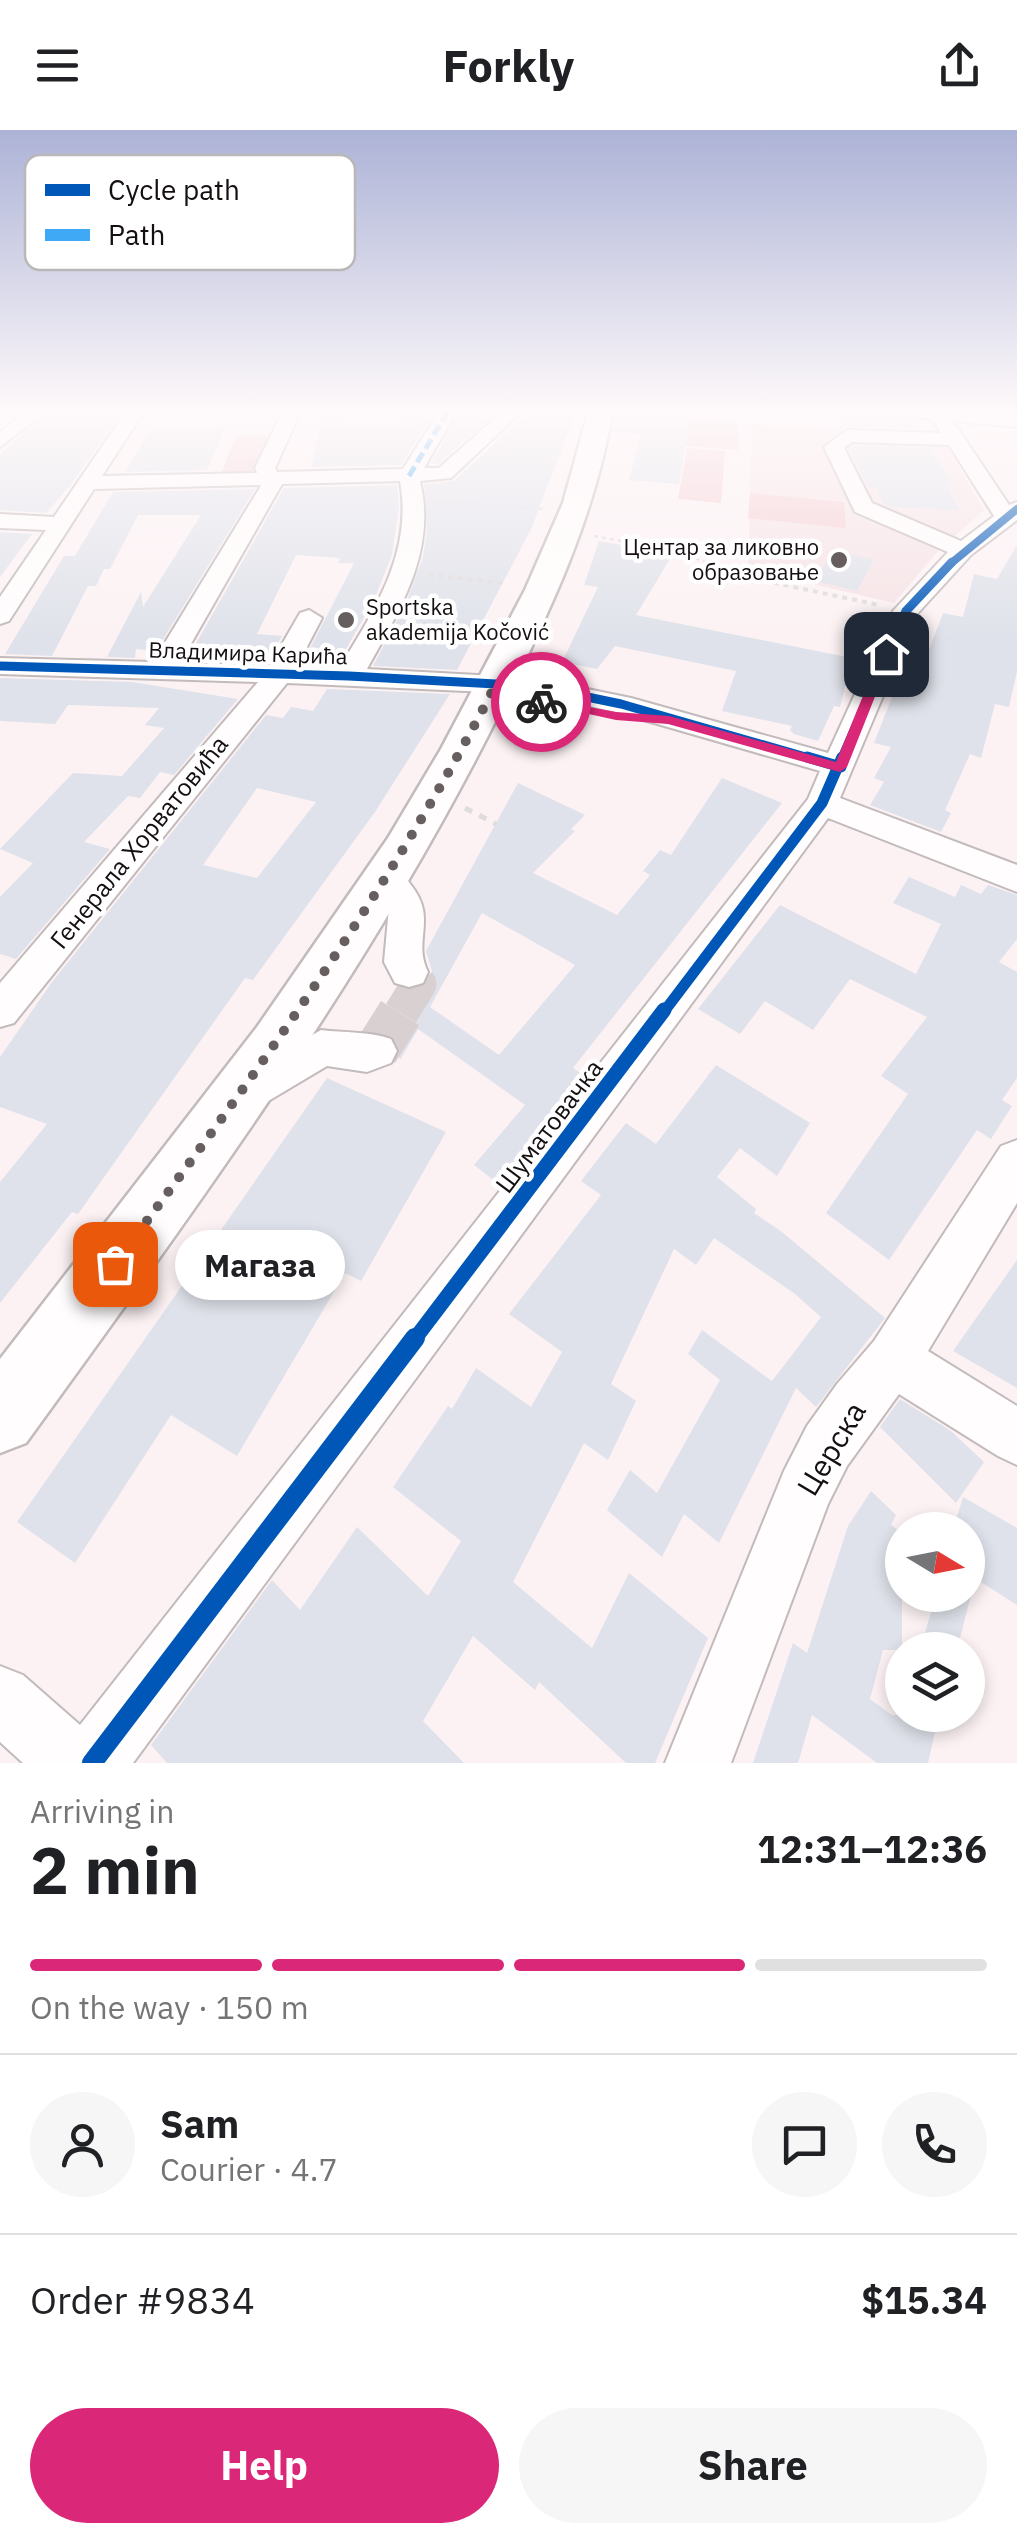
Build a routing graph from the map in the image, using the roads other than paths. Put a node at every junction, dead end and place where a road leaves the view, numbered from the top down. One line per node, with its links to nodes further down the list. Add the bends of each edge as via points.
1 (86, 489): 13 (street)
2 (270, 489): 20 (street)
3 (341, 489): 9 (street)
4 (419, 489): 9 (street)
5 (428, 489): 9 (street)
6 (579, 489): 23 (main road)
7 (854, 489): 10 (street)
8 (994, 489): 11 (street)
9 (415, 500): 22 (street, via 410,560)
10 (863, 507): 14 (street, via 856,514); 15 (street)
11 (1011, 512): 15 (street, Шуматовачка)
12 (0, 522): 13 (street)
13 (63, 524): 17 (street)
14 (862, 533)
15 (972, 543): 16 (street); 24 (street, Шуматовачка, via 906,611)
16 (1006, 543)
17 (0, 616)
18 (310, 618): 21 (street, Генерала Хорватовића)
19 (0, 666): 20 (street, Владимира Карића)
20 (161, 671): 21 (street, Владимира Карића)
21 (279, 674): 22 (street, Владимира Карића); 28 (street, Генерала Хорватовића)
22 (348, 676): 23 (street, Владимира Карића)
23 (495, 686): 24 (street, Владимира Карића, via 529,699 669,720); 25 (main road)
24 (831, 785): 26 (street, Владимира Карића); 37 (street, Шуматовачка)
25 (386, 876): 27 (street, via 407,906 403,962); 30 (main road)
26 (1017, 879)
27 (409, 972)
28 (0, 1011)
29 (376, 1051): 30 (street, via 321,1048)
30 (234, 1103): 33 (main road)
31 (1017, 1161): 32 (street, Церска)
32 (893, 1360): 34 (street); 38 (street, Церска, via 826,1446 804,1490)
33 (0, 1417)
34 (1017, 1437)
35 (0, 1698): 36 (street)
36 (72, 1763)
37 (92, 1763)
38 (698, 1763)

